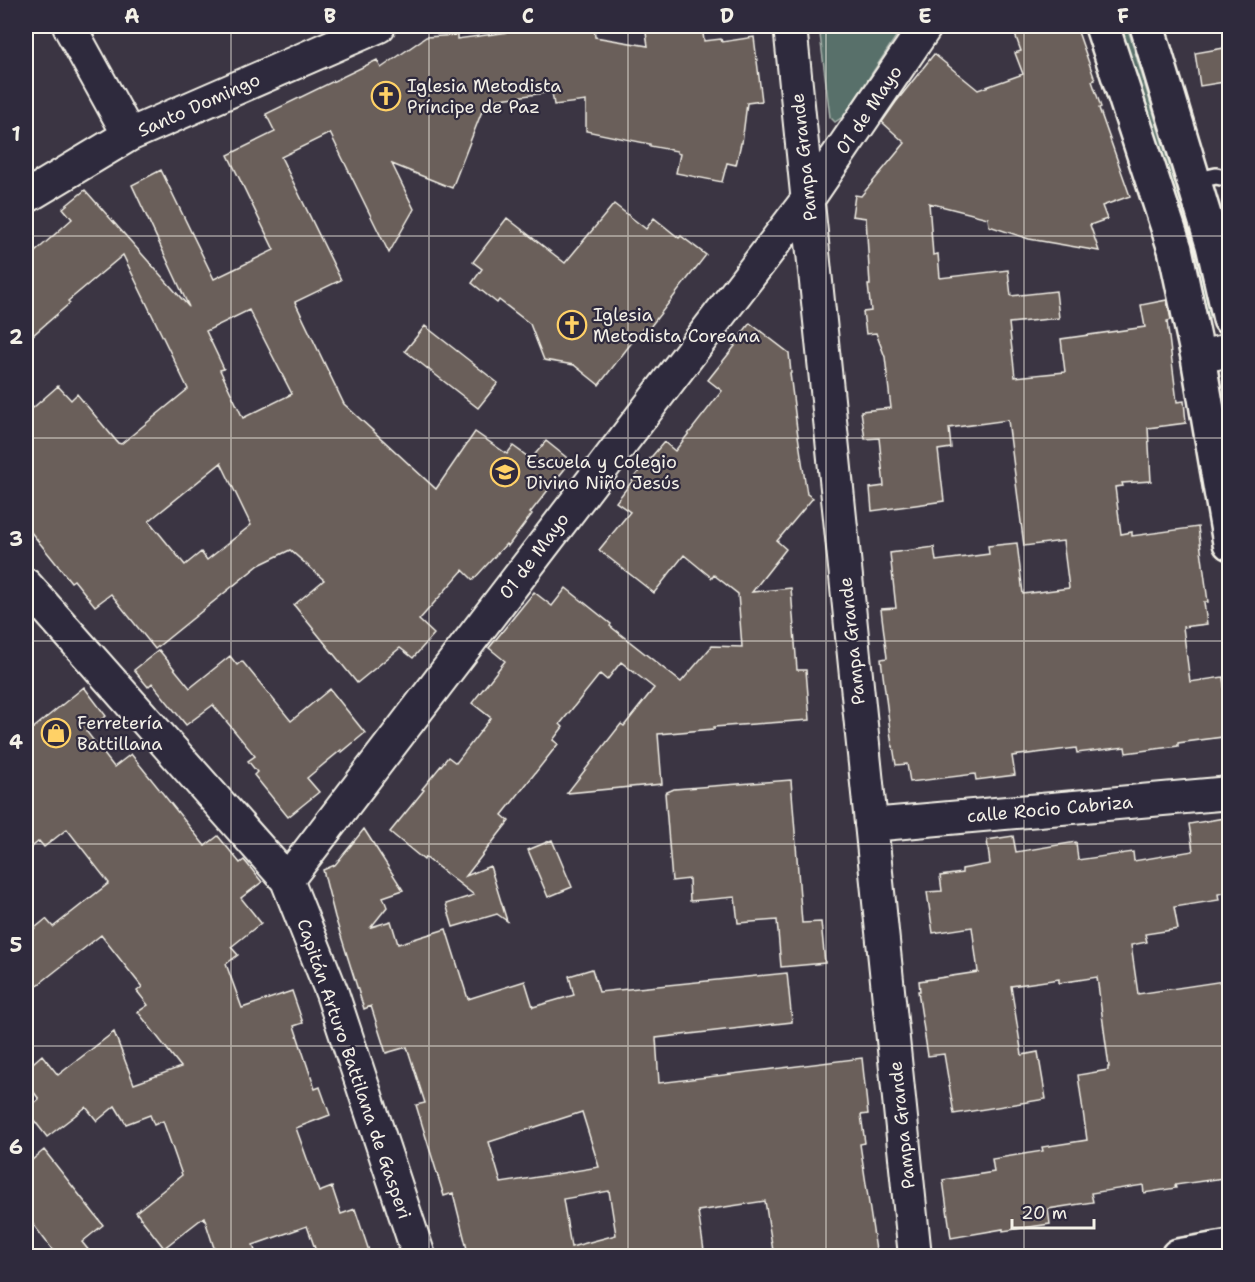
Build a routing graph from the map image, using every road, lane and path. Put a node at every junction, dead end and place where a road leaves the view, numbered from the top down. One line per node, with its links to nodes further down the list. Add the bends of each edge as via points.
1 (69, 26): 7 (street)
2 (379, 26): 7 (street, Santo Domingo)
3 (790, 26): 11 (street, Pampa Grande)
4 (926, 26): 11 (street, 01 de Mayo)
5 (1102, 26): 14 (street, via 1175,249)
6 (1147, 26): 9 (street)
7 (129, 135): 10 (street, Santo Domingo)
8 (1230, 179): 9 (lane, via 1216,176)
9 (1194, 181): 12 (street)
10 (26, 197)
11 (808, 199): 18 (street, Pampa Grande); 19 (street, 01 de Mayo)
12 (1230, 319)
13 (1230, 350): 14 (street)
14 (1198, 357): 15 (street)
15 (1230, 543)
16 (26, 585): 19 (street, Capitán Arturo Battilana de Gasperi)
17 (1230, 793): 18 (street, calle Rocio Cabriza)
18 (871, 825): 22 (street, Pampa Grande)
19 (287, 880): 21 (street, Capitán Arturo Battilana de Gasperi, via 332,993)
20 (1230, 1246): 23 (street)
21 (419, 1257)
22 (915, 1257)
23 (1178, 1257)

